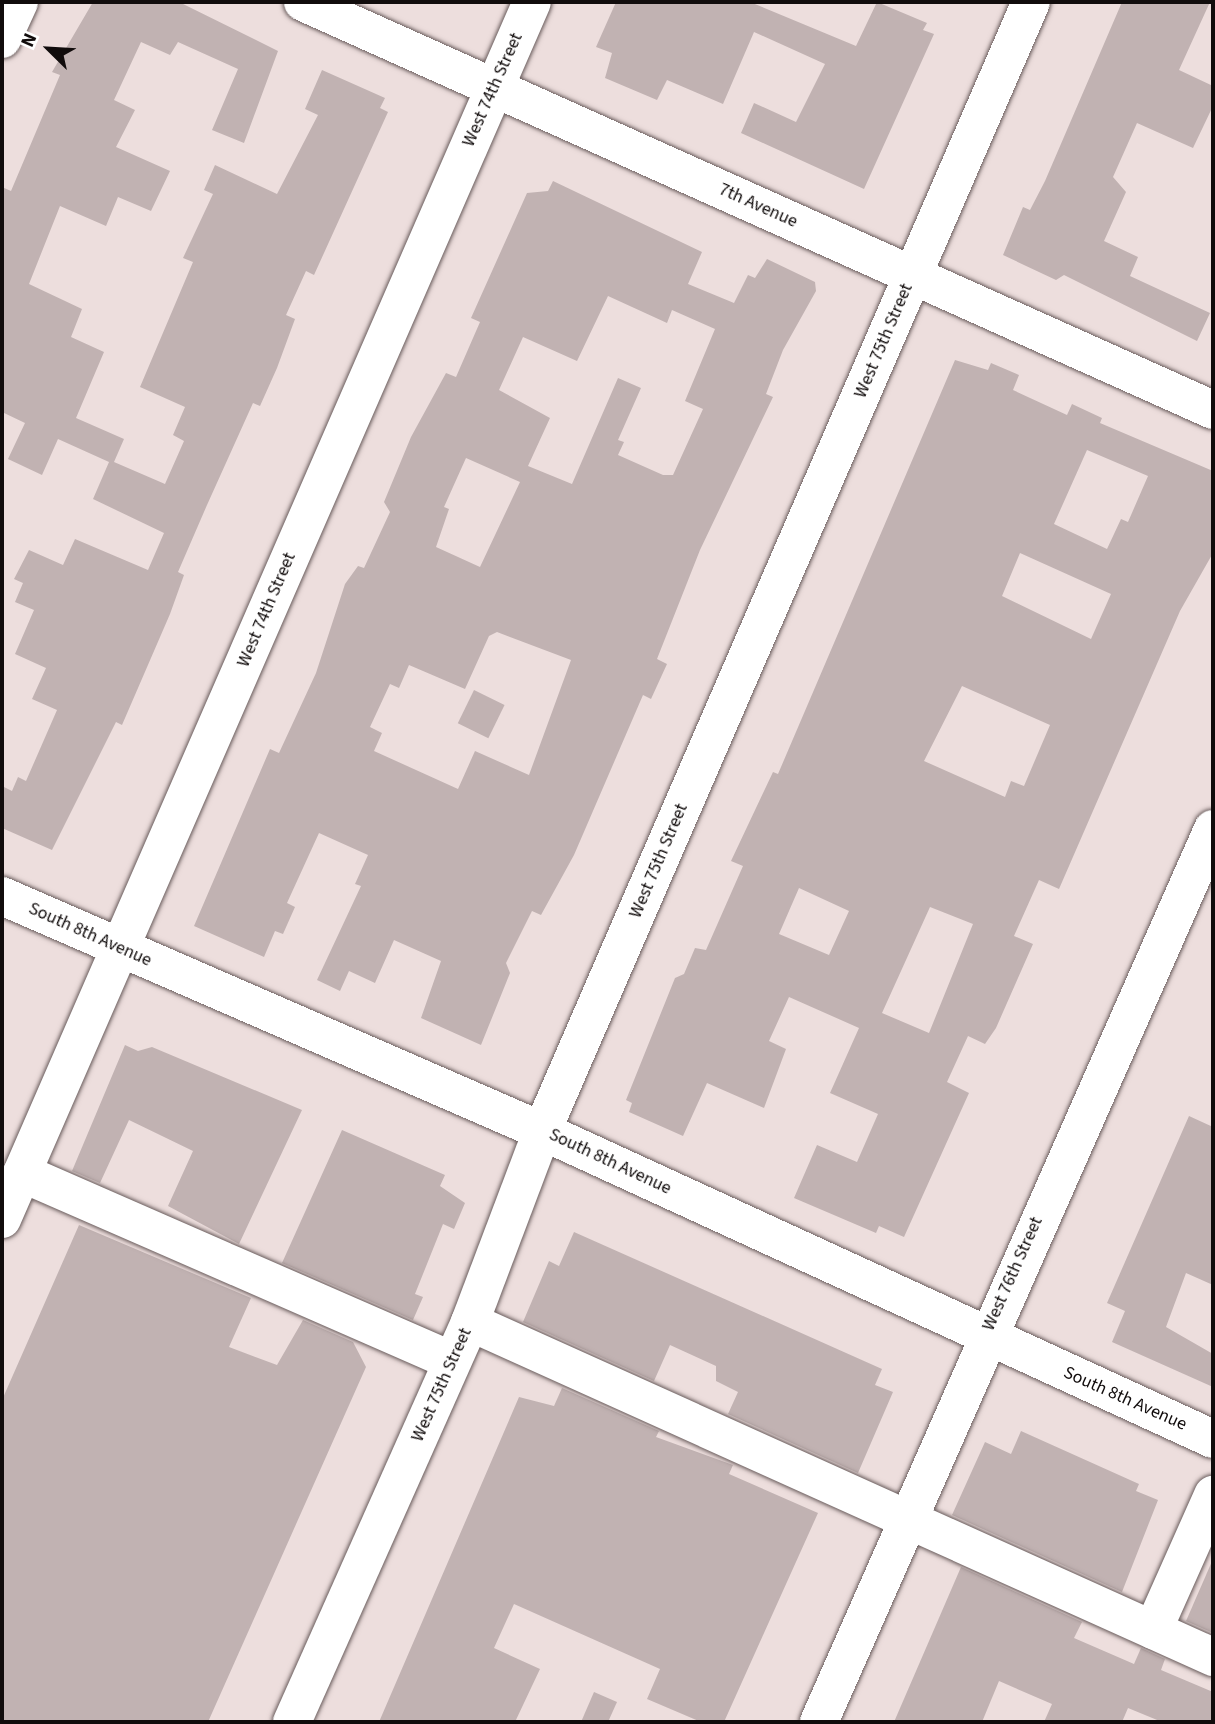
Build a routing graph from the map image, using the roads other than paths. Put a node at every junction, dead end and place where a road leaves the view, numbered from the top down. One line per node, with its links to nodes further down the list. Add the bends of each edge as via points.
1 (19, 2): 5 (street)
2 (303, 2): 6 (street, 7th Avenue)
3 (532, 2): 6 (street, West 74th Street)
4 (1031, 2): 7 (street, West 75th Street)
5 (2, 39)
6 (494, 86): 7 (street, 7th Avenue); 11 (street, West 74th Street)
7 (912, 275): 8 (street, 7th Avenue); 12 (street, West 75th Street)
8 (1213, 410)
9 (1213, 829): 16 (street, West 76th Street)
10 (2, 896): 11 (street, South 8th Avenue)
11 (121, 948): 12 (street, South 8th Avenue); 13 (street, West 74th Street)
12 (542, 1131): 15 (street, West 75th Street); 16 (street, South 8th Avenue)
13 (22, 1173): 14 (street, West 74th Street); 17 (street)
14 (2, 1219)
15 (470, 1322): 17 (street, West 75th Street); 20 (street)
16 (985, 1337): 18 (street, South 8th Avenue); 20 (street, West 76th Street)
17 (452, 1361): 23 (street, West 75th Street)
18 (1213, 1439)
19 (1213, 1495): 21 (street)
20 (906, 1520): 21 (street); 24 (street, West 76th Street)
21 (1153, 1630): 22 (street)
22 (1213, 1657)
23 (292, 1722)
24 (819, 1722)

